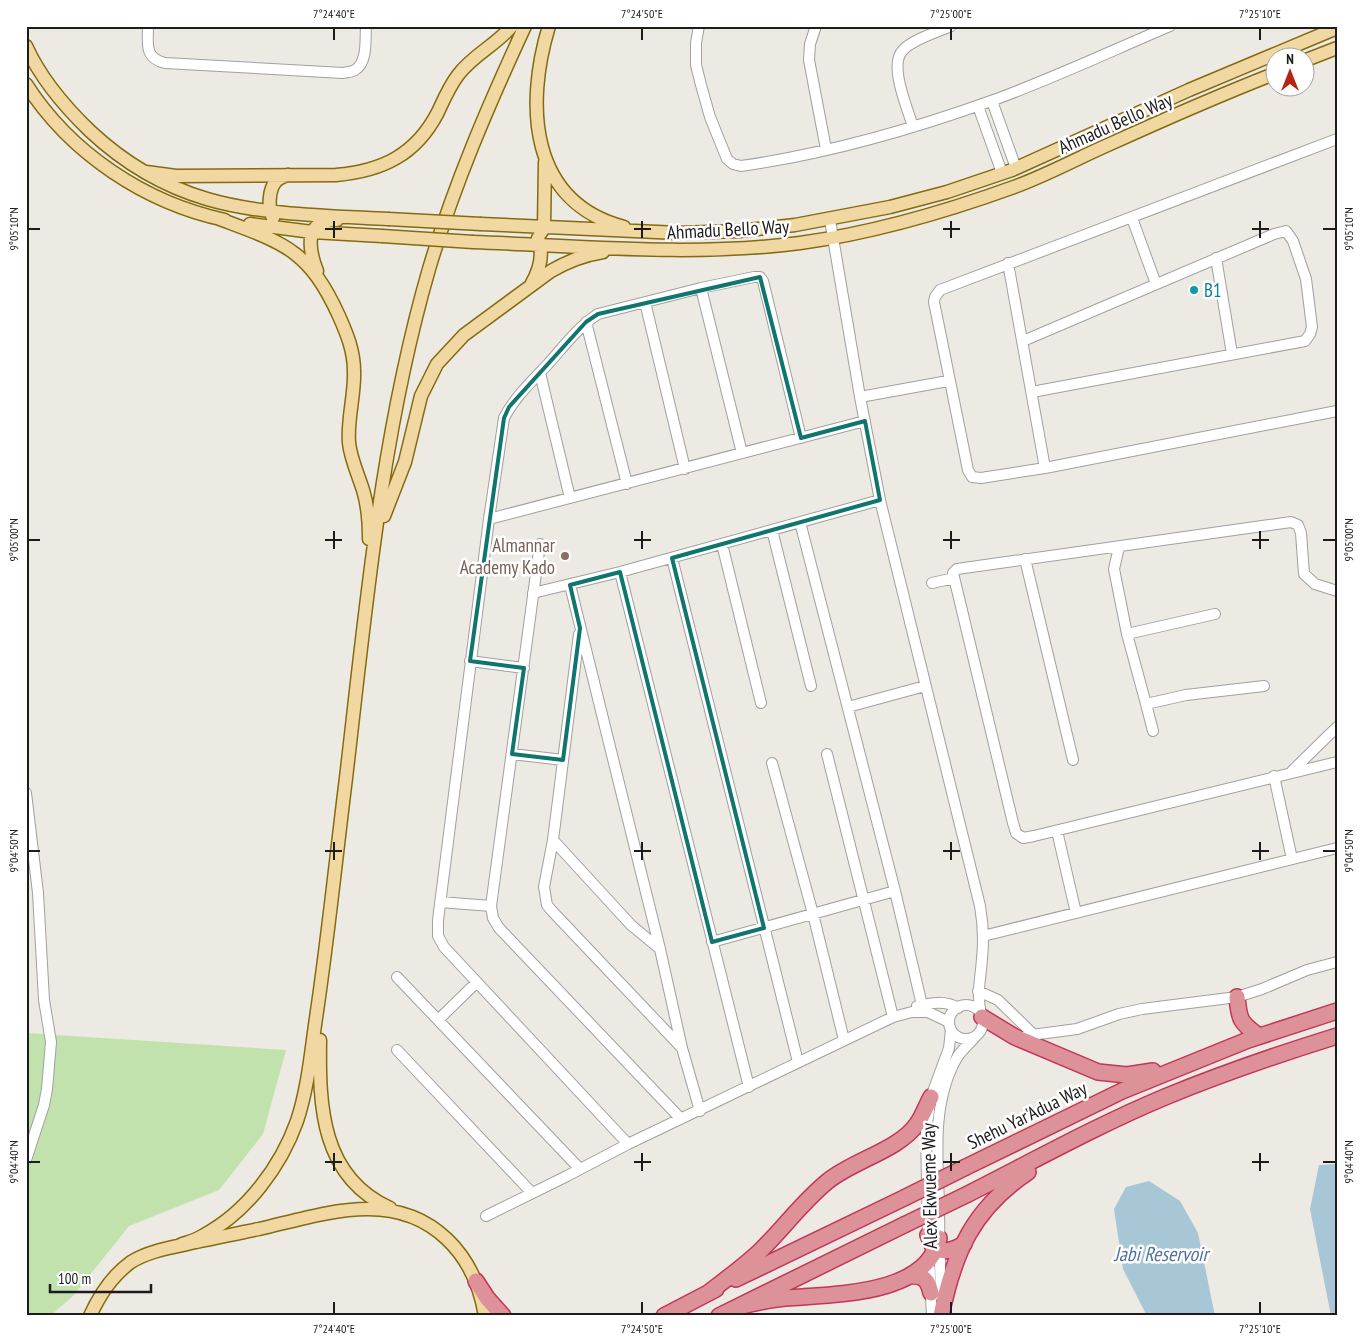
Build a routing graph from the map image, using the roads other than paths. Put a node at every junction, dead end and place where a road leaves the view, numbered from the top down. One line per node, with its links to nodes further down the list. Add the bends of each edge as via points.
1 (148, 26): 2 (street, via 150,55 156,61 343,73 356,70 363,60)
2 (366, 26)
3 (512, 26): 25 (main road, via 466,65 451,85 424,135 400,156 378,168 353,173)
4 (525, 26): 63 (main road, via 486,110 455,189 429,270 404,371)
5 (550, 26): 21 (main road, via 537,84 537,128)
6 (699, 26): 20 (street, via 696,65 710,117 727,159 741,166)
7 (816, 26): 20 (street, via 809,60)
8 (952, 26): 18 (street, via 913,42 902,50 897,59 896,71)
9 (1170, 26): 16 (street)
10 (1337, 28): 22 (main road, Ahmadu Bello Way)
11 (26, 46): 23 (main road, Ahmadu Bello Way, via 79,121 116,154)
12 (1337, 48): 13 (main road)
13 (1316, 56)
14 (1266, 77): 35 (main road, Ahmadu Bello Way, via 1016,186 892,225)
15 (26, 84): 27 (main road, via 61,129 116,174 164,200)
16 (992, 101): 17 (street); 22 (street)
17 (978, 106): 18 (street); 24 (street)
18 (913, 127): 20 (street)
19 (1337, 139): 28 (street)
20 (826, 149)
21 (544, 158): 33 (main road, via 562,187 588,211 614,224); 34 (main road, via 546,180)
22 (1016, 168): 24 (main road, Ahmadu Bello Way)
23 (146, 172): 25 (main road, via 176,176); 26 (main road, Ahmadu Bello Way, via 208,199)
24 (1002, 173): 30 (main road, Ahmadu Bello Way, via 947,192)
25 (288, 175): 26 (main road, via 273,185)
26 (270, 210): 29 (main road, Ahmadu Bello Way); 31 (main road, via 276,222)
27 (217, 218): 31 (main road); 39 (main road, via 287,246 301,257)
28 (1132, 218): 38 (street); 40 (street)
29 (383, 219): 32 (main road, via 326,221); 34 (main road, Ahmadu Bello Way, bridge, via 520,227)
30 (830, 220): 33 (main road, Ahmadu Bello Way, via 739,231); 35 (street)
31 (295, 230): 32 (main road)
32 (312, 232): 34 (main road, bridge, via 479,242); 39 (main road, via 310,251)
33 (651, 233): 34 (main road, Ahmadu Bello Way)
34 (540, 237): 36 (main road, Ahmadu Bello Way); 41 (main road, via 540,265)
35 (834, 237): 36 (main road, Ahmadu Bello Way, via 743,248); 50 (street)
36 (644, 248): 41 (main road, via 580,257 566,262)
37 (1216, 258): 40 (street); 46 (street); 46 (street, via 1286,231 1293,241 1306,279 1312,327 1305,341)
38 (1008, 263): 45 (street); 48 (street, via 940,290 935,297)
39 (320, 281): 75 (main road, via 345,330 354,360 349,440 368,516)
40 (1156, 284): 45 (street)
41 (529, 287): 63 (main road, via 464,335 437,364 421,396 405,462)
42 (701, 288): 43 (street); 53 (street, via 754,277 763,281); 54 (street)
43 (645, 302): 44 (street, via 598,314); 56 (street)
44 (586, 322): 47 (street); 57 (street)
45 (1022, 341): 49 (street)
46 (1232, 354): 49 (street)
47 (540, 373): 58 (street); 60 (street, via 509,407 504,418)
48 (948, 380): 50 (street); 55 (street, via 972,477)
49 (1032, 392): 55 (street)
50 (860, 397): 52 (street)
51 (1337, 411): 55 (street)
52 (864, 421): 53 (street); 59 (street)
53 (801, 438): 54 (street)
54 (742, 453): 56 (street)
55 (1045, 468)
56 (685, 469): 57 (street)
57 (627, 484): 58 (street)
58 (570, 498): 60 (street)
59 (880, 500): 61 (street); 82 (street)
60 (489, 519): 79 (street)
61 (800, 522): 62 (street); 86 (street)
62 (772, 530): 65 (street); 81 (street)
63 (375, 539): 75 (main road)
64 (540, 544): 74 (street)
65 (722, 544): 67 (street); 84 (street)
66 (1119, 547): 68 (street); 73 (street, via 1291,522 1298,525 1301,533 1304,574 1315,584); 78 (street, via 1114,569)
67 (672, 558): 69 (street); 108 (street)
68 (1025, 559): 70 (street, via 957,568); 92 (street)
69 (620, 572): 72 (street); 110 (street)
70 (954, 578): 71 (street); 98 (street, via 1016,834 1023,838)
71 (932, 583)
72 (570, 585): 74 (street); 77 (street)
73 (1337, 591)
74 (534, 593): 80 (street)
75 (368, 596): 116 (main road)
76 (1215, 614): 78 (street)
77 (580, 628): 91 (street); 111 (street)
78 (1127, 634): 85 (street)
79 (470, 661): 80 (street); 104 (street)
80 (524, 668): 89 (street)
81 (812, 686)
82 (926, 686): 86 (street); 109 (street, via 980,906)
83 (1264, 686): 85 (street, via 1186,695)
84 (760, 703)
85 (1146, 704): 88 (street)
86 (848, 707): 102 (street)
87 (1337, 727): 95 (street)
88 (1153, 731)
89 (512, 754): 91 (street); 105 (street)
90 (827, 754): 103 (street)
91 (563, 760): 99 (street)
92 (1073, 760)
93 (1337, 762): 95 (street)
94 (772, 763): 107 (street)
95 (1291, 772): 96 (street)
96 (1274, 776): 98 (street); 101 (street)
97 (26, 793): 142 (street, via 38,893 44,1000 51,1042 48,1089)
98 (1057, 831): 106 (street)
99 (553, 840): 111 (street, via 631,925); 132 (street, via 544,887 547,905)
100 (1337, 848): 101 (street)
101 (1292, 859): 106 (street)
102 (895, 891): 103 (street); 119 (street)
103 (864, 900): 107 (street); 122 (street)
104 (440, 902): 105 (street); 115 (street, via 438,936 444,947)
105 (491, 906): 139 (street, via 499,928)
106 (1076, 913): 109 (street)
107 (814, 914): 108 (street); 131 (street)
108 (764, 928): 110 (street); 135 (street)
109 (983, 936): 114 (street)
110 (712, 942): 136 (street)
111 (660, 949): 132 (street)
112 (1337, 962): 118 (street)
113 (397, 977): 124 (street)
114 (978, 980): 117 (street); 120 (street, via 970,998)
115 (477, 982): 124 (street); 141 (street)
116 (321, 989): 145 (main road, via 319,1086 332,1146 345,1171 360,1189 382,1205); 148 (main road, via 298,1120 284,1150 268,1177 235,1212 202,1237)
117 (978, 991): 123 (street); 126 (street, via 998,1000)
118 (1237, 997): 126 (street, via 1142,1009 1077,1029); 128 (highway, via 1239,1017 1249,1030)
119 (922, 1005): 120 (street, via 947,1003); 122 (street)
120 (958, 1008): 123 (street, via 970,1006); 125 (street, via 950,1017)
121 (1337, 1011): 128 (highway, Shehu Yar'Adua Way)
122 (898, 1015): 125 (street, via 928,1012); 131 (street)
123 (981, 1015): 127 (street, via 982,1027); 130 (highway)
124 (438, 1020): 143 (street)
125 (950, 1026): 127 (street, via 960,1038); 137 (street, Alex Ekwueme Way, via 949,1048)
126 (1034, 1034): 130 (street)
127 (976, 1036): 149 (street, Alex Ekwueme Way, via 959,1056 942,1098 937,1145)
128 (1259, 1036): 134 (highway, Shehu Yar'Adua Way)
129 (1337, 1036): 140 (highway, via 1202,1082)
130 (1015, 1037): 134 (highway, via 1089,1069 1117,1075 1142,1073)
131 (844, 1040): 135 (street)
132 (682, 1048): 138 (street)
133 (397, 1050): 144 (street)
134 (1205, 1057): 152 (highway, Shehu Yar'Adua Way, bridge, via 1098,1102)
135 (798, 1062): 136 (street)
136 (749, 1087): 138 (street)
137 (931, 1097): 149 (street, Alex Ekwueme Way, via 926,1131); 152 (highway, via 911,1131 893,1145 828,1181 758,1253)
138 (700, 1111): 139 (street)
139 (681, 1119): 141 (street)
140 (1074, 1140): 147 (highway, via 992,1201); 154 (highway, bridge)
141 (628, 1144): 143 (street)
142 (26, 1160)
143 (580, 1169): 144 (street)
144 (532, 1193): 146 (street)
145 (401, 1213): 148 (main road, via 368,1209 339,1212); 151 (main road, via 446,1236 458,1249)
146 (486, 1216)
147 (964, 1244): 149 (highway, via 952,1250); 162 (highway, via 950,1277)
148 (180, 1245): 155 (main road, via 131,1263 108,1286)
149 (935, 1246): 150 (highway); 153 (street, Alex Ekwueme Way); 162 (street, Alex Ekwueme Way)
150 (910, 1276): 153 (highway, via 924,1277); 154 (highway, via 860,1292 772,1299)
151 (476, 1281): 157 (main road); 158 (highway)
152 (708, 1293): 159 (highway, Shehu Yar'Adua Way)
153 (931, 1293): 161 (street, Alex Ekwueme Way)
154 (738, 1307): 160 (highway)
155 (93, 1310): 156 (street)
156 (84, 1316)
157 (485, 1316)
158 (503, 1316)
159 (664, 1316)
160 (719, 1316)
161 (932, 1316)
162 (942, 1316)

